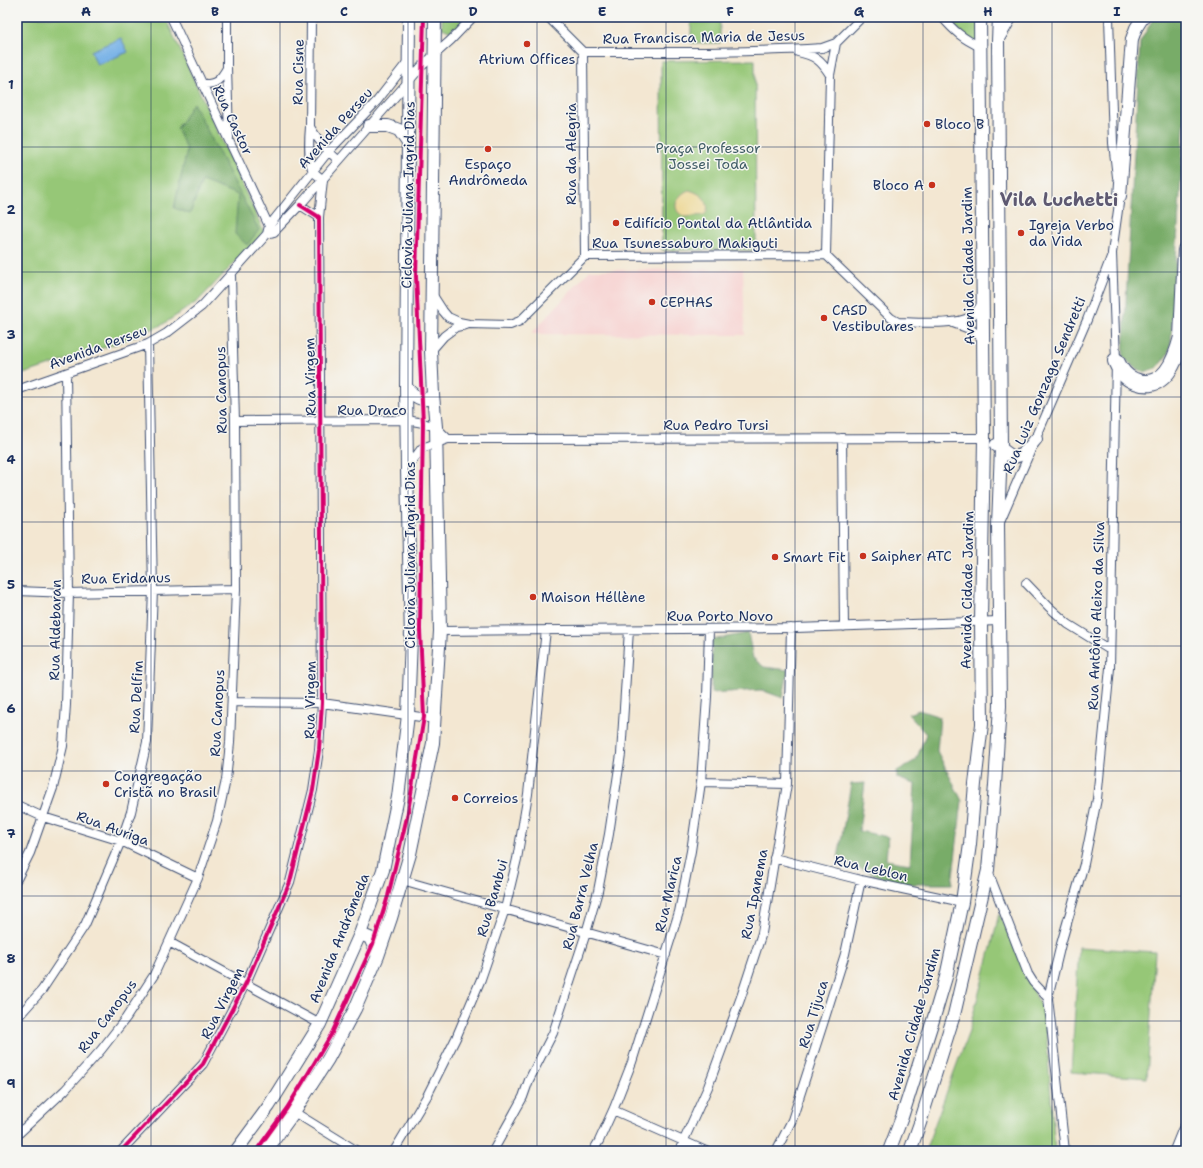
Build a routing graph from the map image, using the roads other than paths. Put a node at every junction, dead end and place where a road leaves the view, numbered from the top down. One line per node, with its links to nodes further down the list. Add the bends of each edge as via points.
1 (171, 17): 25 (street, Rua Castor)
2 (227, 17): 22 (street)
3 (311, 17): 27 (street, Rua Cisne)
4 (409, 17): 21 (main road, Avenida Andrômeda)
5 (435, 17): 20 (main road)
6 (473, 17): 20 (street, Avenida Perseu)
7 (548, 17): 19 (street, Rua Francisca Maria de Jesus)
8 (862, 17): 16 (street, Rua Francisca Maria de Jesus)
9 (942, 17): 17 (street, via 958,35)
10 (980, 17): 17 (main road, Avenida Cidade Jardim)
11 (999, 17): 15 (main road)
12 (1013, 17): 15 (street)
13 (1109, 17): 34 (street, via 1113,143)
14 (1143, 17): 34 (main road, via 1132,39)
15 (998, 41): 64 (main road)
16 (836, 43): 18 (street, Rua Francisca Maria de Jesus, via 822,48); 23 (street)
17 (981, 47): 44 (main road, Avenida Cidade Jardim)
18 (791, 50): 19 (street, Rua Francisca Maria de Jesus); 23 (street, via 816,58)
19 (583, 52): 41 (street, Rua da Alegria)
20 (434, 55): 24 (street, Avenida Perseu); 43 (main road)
21 (409, 59): 24 (main road, Avenida Andrômeda); 30 (street, Avenida Perseu, via 377,101)
22 (227, 68): 25 (street, via 222,78 216,82); 28 (street)
23 (830, 75): 40 (street)
24 (408, 81): 26 (street, Avenida Perseu); 29 (main road, Avenida Andrômeda)
25 (202, 84): 28 (street, Rua Castor)
26 (369, 126): 29 (main road, via 388,126 399,130); 31 (street, Avenida Perseu)
27 (310, 127): 30 (street); 32 (street, Rua Cisne, via 309,144)
28 (229, 141): 37 (street, Rua Castor)
29 (408, 144): 52 (main road, Avenida Andrômeda)
30 (328, 152): 31 (street); 32 (street, Avenida Perseu)
31 (338, 160): 33 (street, Avenida Perseu)
32 (313, 171): 33 (street); 37 (street, Avenida Perseu)
33 (323, 180): 35 (street, Avenida Perseu); 36 (street, Rua Virgem)
34 (1120, 196): 39 (street)
35 (300, 204): 36 (street); 37 (street, Avenida Perseu)
36 (319, 217): 57 (street, Rua Virgem)
37 (270, 231): 42 (street, Avenida Perseu)
38 (1186, 250): 50 (highway, via 1182,337 1169,369 1156,382 1140,383 1123,374)
39 (1112, 253): 50 (street, Rua Antônio Aleixo da Silva); 62 (street, Rua Luiz Gonzaga Sendretti, via 1087,320)
40 (826, 254): 41 (street, Rua Tsunessaburo Makiguti); 45 (street, via 894,320)
41 (585, 256): 46 (street, Rua Tsunessaburo Makiguti, via 520,321 510,325)
42 (231, 276): 48 (street, Avenida Perseu, via 202,306); 55 (street, Rua Canopus)
43 (432, 294): 46 (street, Rua Tsunessaburo Makiguti, via 448,317); 49 (main road)
44 (982, 303): 45 (street, via 970,317); 47 (main road, Avenida Cidade Jardim)
45 (952, 322): 47 (street, via 972,330)
46 (469, 324): 49 (street, via 456,327)
47 (984, 340): 60 (main road, Avenida Cidade Jardim)
48 (148, 344): 51 (street, Avenida Perseu); 69 (street, Rua Delfim)
49 (431, 351): 54 (main road)
50 (1116, 361): 80 (street, Rua Antônio Aleixo da Silva)
51 (66, 373): 53 (street, Avenida Perseu); 71 (street, Rua Aldebaran)
52 (406, 387): 54 (main road, via 414,396 421,399); 56 (main road, Avenida Andrômeda)
53 (17, 390)
54 (433, 395): 58 (main road)
55 (235, 420): 57 (street, Rua Draco); 68 (street, Rua Canopus)
56 (407, 420): 57 (street, Rua Draco); 58 (street, Rua Draco); 65 (main road, Avenida Andrômeda)
57 (321, 421): 82 (street, Rua Virgem)
58 (436, 427): 61 (street); 63 (main road)
59 (842, 438): 60 (street, Rua Pedro Tursi); 61 (street, Rua Pedro Tursi); 74 (street)
60 (984, 438): 64 (main road); 73 (main road, Avenida Cidade Jardim)
61 (448, 439): 63 (street, Rua Pedro Tursi)
62 (1036, 439): 64 (main road, via 1024,453 1016,457); 66 (street, Rua Luiz Gonzaga Sendretti)
63 (436, 443): 65 (street, Rua Pedro Tursi, via 422,448); 79 (main road)
64 (1001, 448): 66 (main road)
65 (407, 469): 83 (main road, Avenida Andrômeda, via 411,639)
66 (998, 525): 72 (main road)
67 (1026, 583): 80 (street, via 1068,624)
68 (236, 589): 69 (street, Rua Eridanus); 81 (street, Rua Canopus)
69 (153, 590): 71 (street, Rua Eridanus); 89 (street, Rua Delfim, via 147,742 131,812)
70 (17, 591): 71 (street, Rua Eridanus)
71 (69, 592): 88 (street, Rua Aldebaran, via 67,698 63,746)
72 (999, 621): 73 (street, Rua Porto Novo); 91 (main road, via 1000,706)
73 (980, 622): 74 (street, Rua Porto Novo); 96 (main road, Avenida Cidade Jardim, via 982,724)
74 (844, 627): 75 (street, Rua Porto Novo)
75 (791, 628): 76 (street, Rua Porto Novo); 86 (street, Rua Ipanema)
76 (709, 629): 78 (street, Rua Porto Novo); 85 (street, Rua Marica)
77 (546, 630): 78 (street, Rua Porto Novo); 79 (street, Rua Porto Novo); 97 (street, Rua Bambui, via 528,794)
78 (629, 630): 98 (street, Rua Barra Velha, via 621,754 598,891)
79 (440, 631): 84 (main road)
80 (1110, 650): 104 (street, Rua Antônio Aleixo da Silva, via 1097,799 1084,864)
81 (232, 702): 82 (street); 92 (street, Rua Canopus, via 226,780 217,821)
82 (322, 703): 83 (street); 103 (street, Rua Virgem, via 313,790 290,882)
83 (408, 715): 84 (street); 99 (main road, Avenida Andrômeda, via 398,797 383,870)
84 (435, 719): 94 (main road, via 433,743 410,854)
85 (701, 782): 86 (street); 102 (street, Rua Marica, via 679,912)
86 (787, 784): 90 (street, Rua Ipanema)
87 (17, 805): 88 (street, Rua Auriga)
88 (43, 817): 89 (street, Rua Auriga); 93 (street, Rua Aldebaran)
89 (121, 841): 92 (street, Rua Auriga); 105 (street, Rua Delfim, via 85,924 42,990)
90 (774, 858): 95 (street, Rua Leblon); 111 (street, Rua Ipanema, via 762,933 708,1087)
91 (988, 870): 104 (street, via 1028,974); 123 (main road, via 954,1015)
92 (198, 878): 100 (street, Rua Canopus)
93 (17, 879)
94 (402, 880): 97 (street); 101 (main road)
95 (861, 880): 96 (street, Rua Leblon); 121 (street, Rua Tijuca, via 845,954 792,1120)
96 (962, 902): 122 (main road, Avenida Cidade Jardim, via 946,977)
97 (505, 909): 98 (street); 116 (street, Rua Bambui, via 481,979 456,1038 427,1096)
98 (586, 933): 102 (street); 117 (street, Rua Barra Velha, via 552,1033 523,1096)
99 (360, 934): 101 (main road, via 370,938); 106 (main road, Avenida Andrômeda)
100 (170, 942): 103 (street); 110 (street, Rua Canopus, via 154,975 126,1018 65,1090)
101 (378, 956): 108 (main road, via 355,1009 328,1059)
102 (666, 956): 107 (street, Rua Marica, via 632,1062)
103 (246, 983): 106 (street); 113 (street, Rua Virgem, via 203,1064)
104 (1048, 998): 124 (street)
105 (17, 1018)
106 (320, 1024): 112 (main road, Avenida Andrômeda)
107 (612, 1110): 111 (street); 118 (street, Rua Marica)
108 (294, 1112): 114 (main road); 115 (street)
109 (1186, 1131): 125 (highway)
110 (17, 1135)
111 (684, 1141): 119 (street, Rua Ipanema); 120 (street)
112 (238, 1150)
113 (121, 1151)
114 (266, 1151)
115 (357, 1151)
116 (394, 1151)
117 (493, 1151)
118 (593, 1151)
119 (679, 1151)
120 (706, 1151)
121 (776, 1151)
122 (889, 1151)
123 (910, 1151)
124 (1066, 1151)
125 (1178, 1151)

